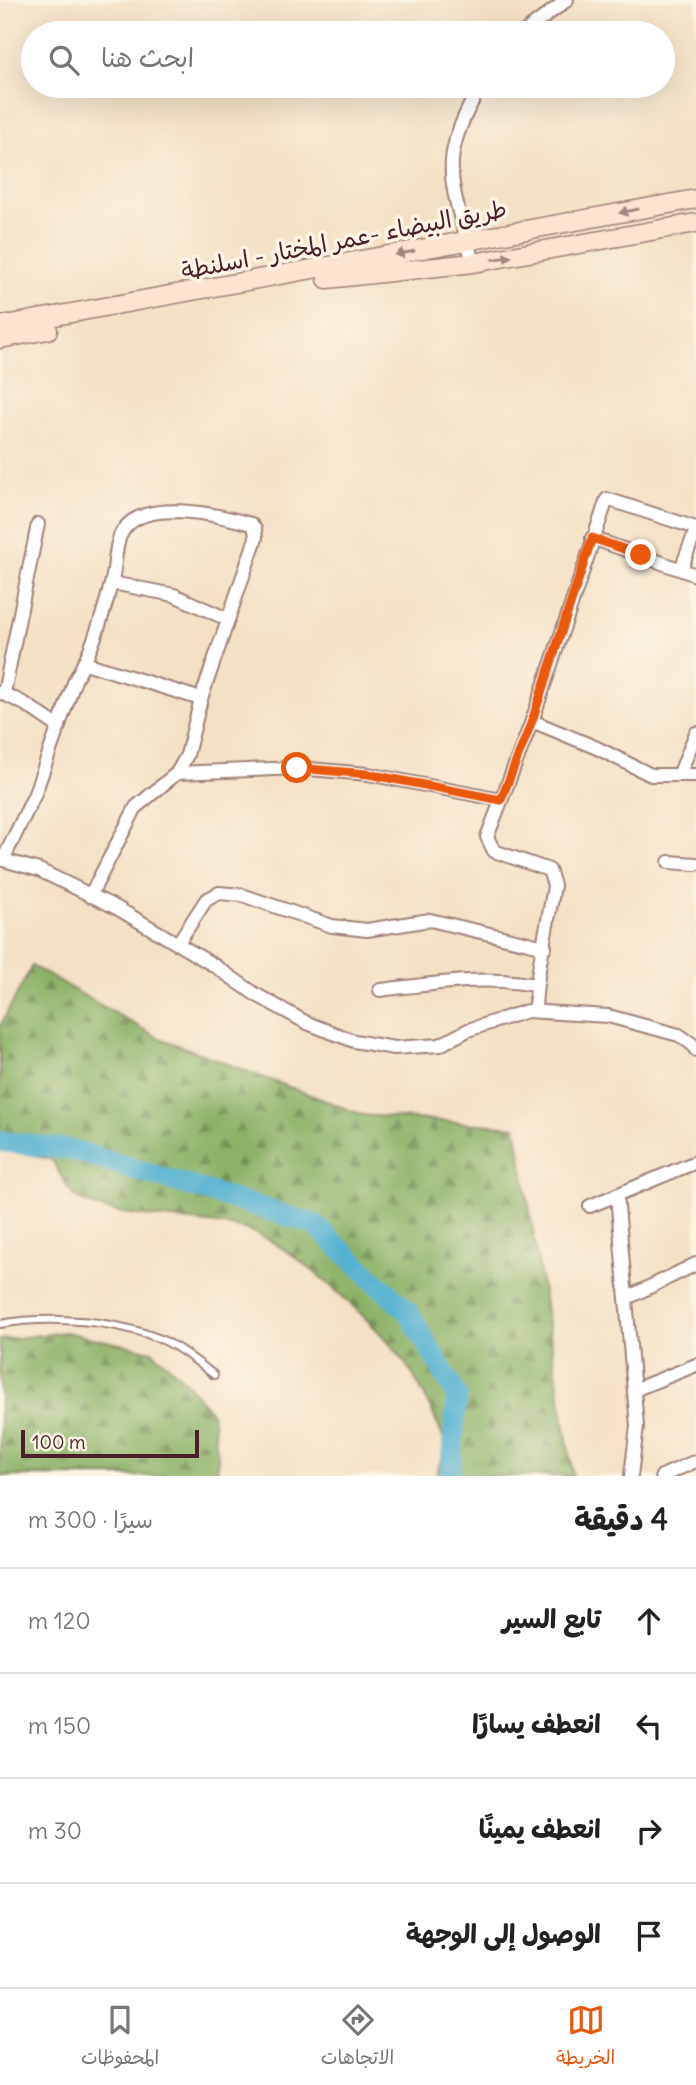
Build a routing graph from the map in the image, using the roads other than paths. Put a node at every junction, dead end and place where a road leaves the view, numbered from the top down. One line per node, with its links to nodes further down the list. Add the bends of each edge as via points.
1 (568, 0): 2 (street)
2 (539, 21)
3 (475, 98): 6 (street, via 456,136 450,169)
4 (696, 199): 6 (main road, طريق البيضاء -عمر المختار - اسلنطة, one-way to 6)
5 (696, 223): 7 (main road, طريق البيضاء -عمر المختار - اسلنطة, one-way to 5)
6 (468, 242): 7 (street); 8 (main road, طريق البيضاء -عمر المختار - اسلنطة, one-way to 8)
7 (473, 263): 9 (main road, طريق البيضاء -عمر المختار - اسلنطة, via 329,278)
8 (0, 326)
9 (0, 339)
10 (38, 524): 18 (street)
11 (696, 529): 12 (street, via 607,499); 13 (street)
12 (592, 538): 13 (street); 20 (street)
13 (681, 569): 14 (street)
14 (696, 575)
15 (112, 583): 16 (street, via 174,595); 16 (street, via 120,537 141,518 167,510 251,524 256,538); 17 (street)
16 (227, 619): 19 (street)
17 (85, 663): 19 (street); 21 (street)
18 (2, 693): 21 (street)
19 (201, 699): 23 (street, via 187,755)
20 (532, 721): 24 (street, via 651,775); 26 (street)
21 (59, 727): 27 (street, via 34,796)
22 (696, 733): 24 (street)
23 (177, 773): 26 (street, via 297,768 368,774); 30 (street, via 136,807)
24 (680, 773): 25 (street)
25 (696, 775)
26 (501, 800): 32 (street, via 487,837 489,844 548,870 552,876)
27 (2, 859): 30 (street, via 39,870)
28 (669, 862): 29 (street)
29 (696, 864)
30 (90, 897): 31 (street)
31 (178, 943): 32 (street, via 206,900 219,893 242,895 332,926 367,930 430,920); 35 (street, via 286,1012 354,1041 394,1048 440,1045 468,1030)
32 (545, 947): 33 (street)
33 (536, 985): 34 (street, via 477,979); 35 (street)
34 (380, 989)
35 (535, 1012): 36 (street, via 608,1016 667,1031)
36 (695, 1044)
37 (696, 1162): 38 (street)
38 (617, 1195): 39 (street); 41 (street)
39 (590, 1206)
40 (696, 1265): 41 (street)
41 (627, 1298): 45 (street)
42 (0, 1324): 44 (lane, via 52,1319 108,1326 163,1340)
43 (696, 1365): 45 (street)
44 (214, 1375)
45 (634, 1390): 47 (street, via 637,1426)
46 (696, 1461): 48 (street)
47 (631, 1476)
48 (662, 1476)

